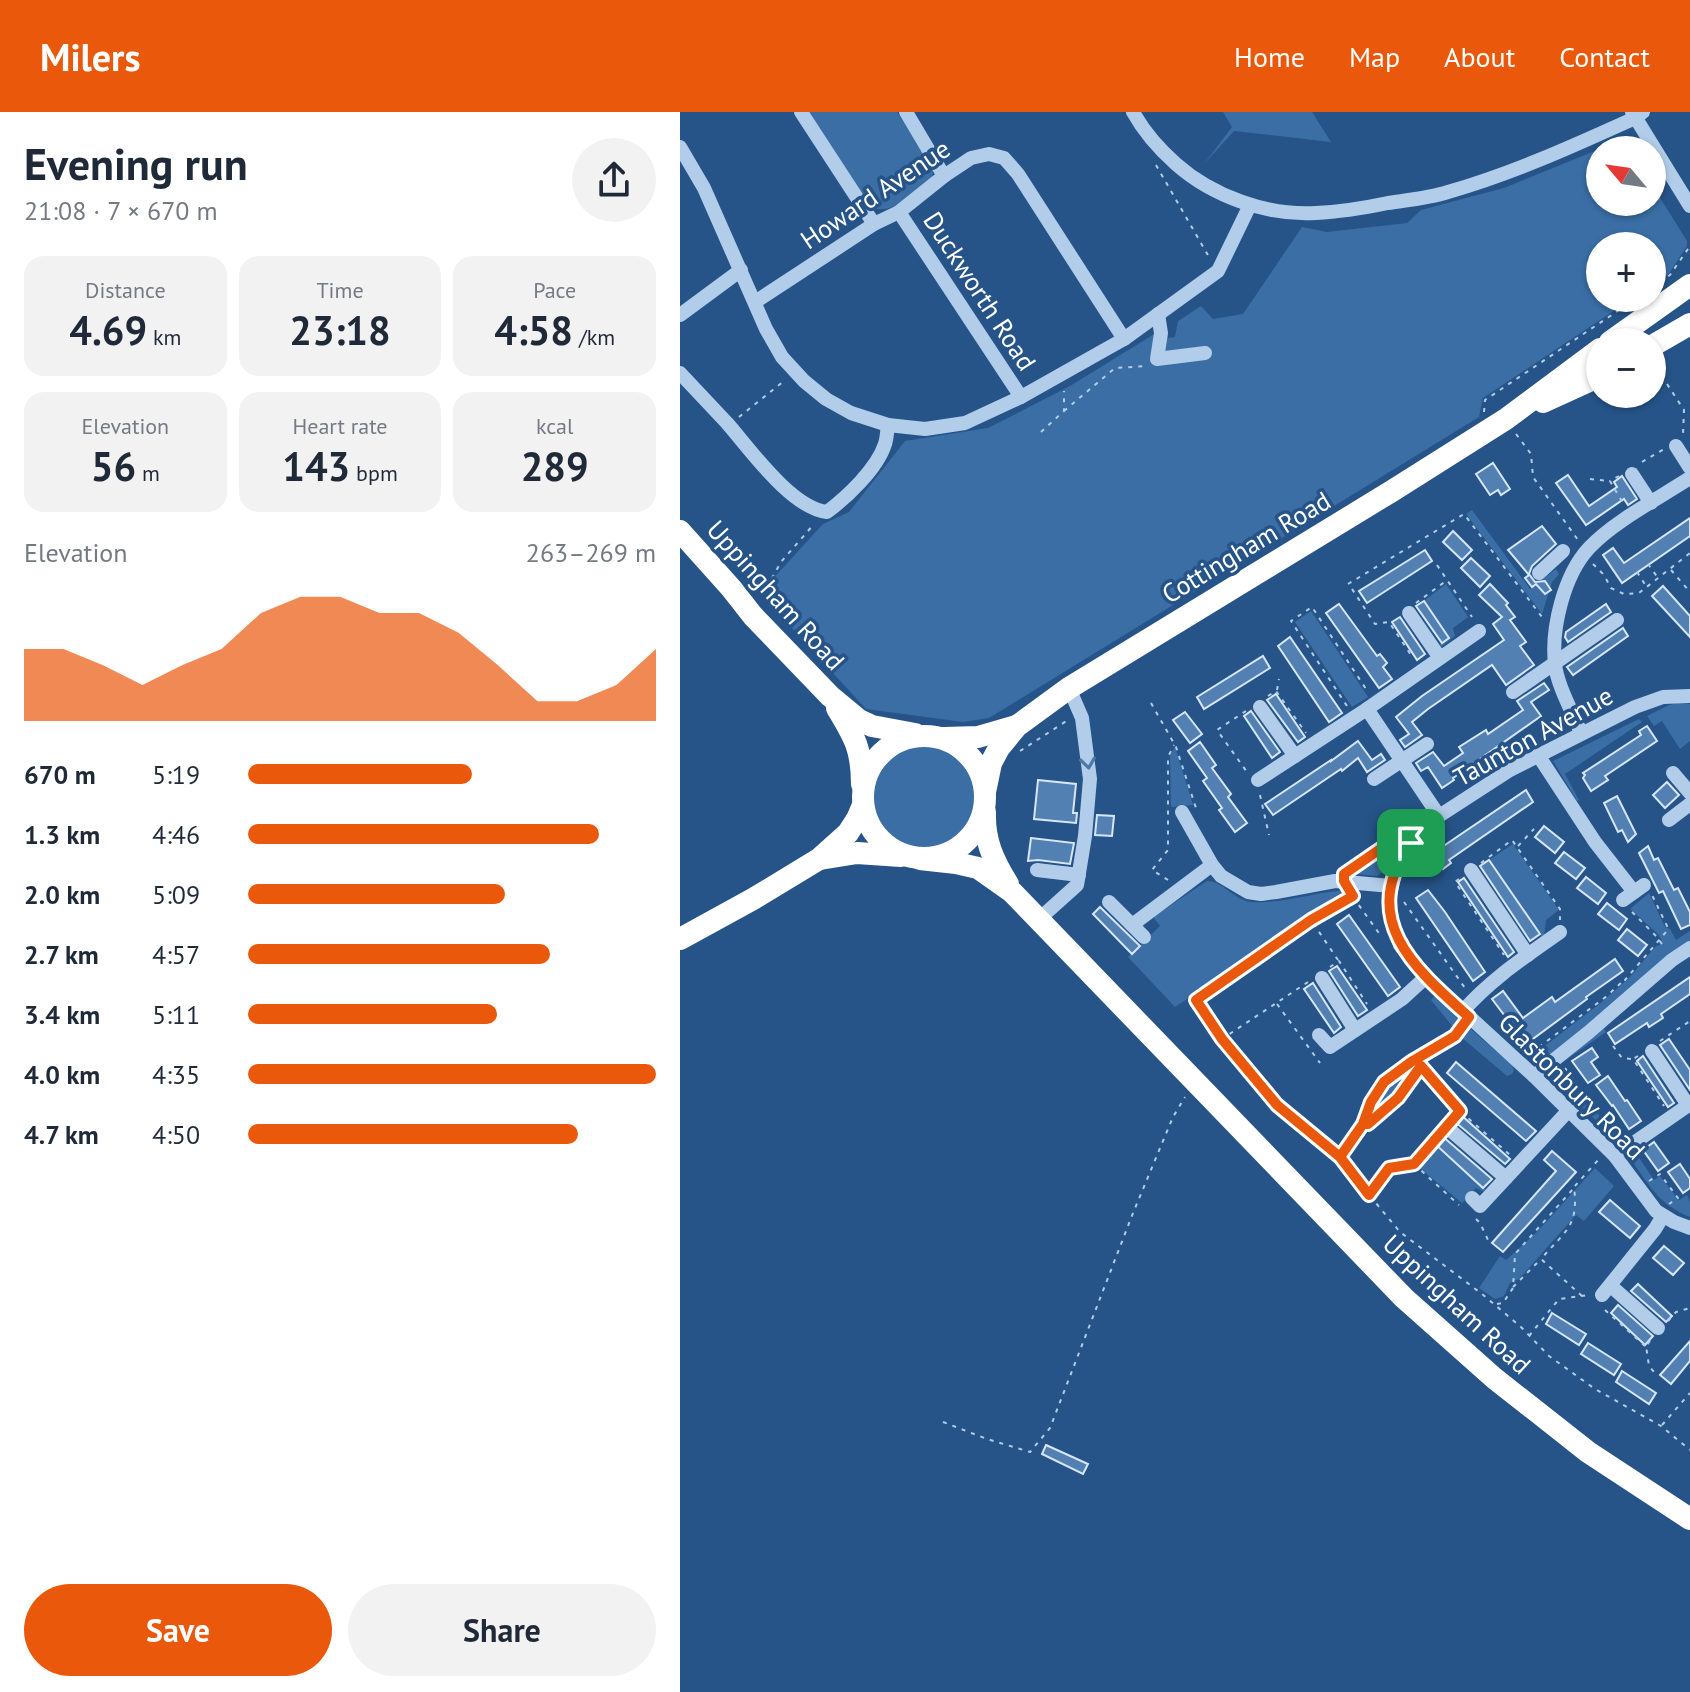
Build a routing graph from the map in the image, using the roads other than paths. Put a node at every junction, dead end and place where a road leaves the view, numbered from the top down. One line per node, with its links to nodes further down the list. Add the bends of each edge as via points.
1 (801, 112): 10 (street)
2 (906, 112): 6 (street)
3 (1133, 112): 7 (street, via 1154,141 1198,182)
4 (1637, 114): 7 (street, via 1537,163 1446,193 1312,214); 8 (street)
5 (680, 147): 11 (street)
6 (944, 176): 9 (street, Howard Avenue); 19 (street, Howard Avenue, via 971,158 1004,158)
7 (1250, 205): 14 (street, via 1218,271)
8 (1690, 206)
9 (899, 212): 10 (street, Howard Avenue); 24 (street, Duckworth Road)
10 (874, 224): 13 (street, Howard Avenue)
11 (741, 270): 13 (street); 15 (street)
12 (1690, 285): 17 (highway)
13 (755, 302): 26 (street, via 782,357 804,381 851,413)
14 (1158, 314): 19 (street); 20 (street, via 1157,359)
15 (680, 315)
16 (1690, 324): 18 (highway)
17 (1630, 328)
18 (1666, 338)
19 (1124, 339): 24 (street)
20 (1205, 353)
21 (1586, 359): 25 (highway, Cottingham Road)
22 (680, 373): 26 (street, via 765,469 818,511 827,512 845,499 877,461)
23 (1586, 382): 25 (highway, Cottingham Road)
24 (1021, 397): 26 (street, via 965,423 925,429)
25 (1506, 419): 42 (highway, Cottingham Road)
26 (888, 425)
27 (1678, 442): 28 (street)
28 (1690, 468)
29 (1630, 471): 31 (street)
30 (1690, 478): 31 (street)
31 (1651, 503): 36 (street, via 1605,533)
32 (680, 531): 44 (highway, Uppingham Road)
33 (1563, 551): 34 (street)
34 (1551, 562): 35 (street); 36 (street)
35 (1539, 573)
36 (1572, 574): 41 (street, via 1557,626)
37 (1413, 608): 40 (street)
38 (1617, 620): 41 (street)
39 (1479, 631): 40 (street)
40 (1440, 658): 47 (street)
41 (1555, 663): 43 (street); 49 (street)
42 (1069, 688): 48 (highway, Cottingham Road); 70 (street, one-way to 70, via 1080,713 1090,779)
43 (1513, 692)
44 (830, 696): 50 (highway, Uppingham Road, via 872,726); 60 (highway, Uppingham Road, via 859,751)
45 (1690, 696): 49 (street, Taunton Avenue, via 1655,700)
46 (1260, 707): 53 (street)
47 (1365, 710): 53 (street); 54 (street)
48 (1017, 726): 50 (highway, Cottingham Road, via 978,737); 59 (highway, Cottingham Road, via 994,755)
49 (1581, 733): 52 (street, Taunton Avenue)
50 (936, 737): 59 (highway, via 972,759); 60 (highway, via 909,737 891,745 866,775)
51 (1427, 744): 54 (street)
52 (1538, 755): 63 (street, Taunton Avenue); 73 (street)
53 (1295, 756): 57 (street)
54 (1402, 761): 56 (street); 63 (street)
55 (1673, 773): 58 (street)
56 (1374, 779)
57 (1259, 786)
58 (1690, 793)
59 (985, 797): 65 (highway, via 971,837 939,857); 72 (highway, Uppingham Road, via 987,843)
60 (862, 800): 65 (highway, via 877,837 890,849); 66 (highway, via 853,827)
61 (1690, 804): 64 (street)
62 (1183, 814): 67 (street)
63 (1439, 816): 71 (street, Taunton Avenue, via 1411,843)
64 (1669, 820)
65 (913, 857): 66 (highway, Uppingham Road, via 857,853); 72 (highway, Uppingham Road, via 978,868)
66 (819, 859): 79 (highway)
67 (1212, 865): 71 (street, via 1237,886 1261,894 1344,881); 76 (street)
68 (1037, 870): 70 (street)
69 (1471, 870): 81 (street)
70 (1079, 875): 75 (street, via 1077,885)
71 (1390, 889): 83 (street, Glastonbury Road, via 1400,945)
72 (1012, 892): 75 (highway, Uppingham Road)
73 (1635, 895)
74 (1109, 902): 76 (street)
75 (1038, 920): 98 (highway, Uppingham Road, via 1404,1298 1588,1452)
76 (1132, 925): 78 (street)
77 (1560, 932): 81 (street)
78 (1144, 937)
79 (680, 939)
80 (1690, 948): 88 (street)
81 (1528, 955): 84 (street, via 1481,991)
82 (1320, 975): 85 (street)
83 (1426, 977): 84 (street, Glastonbury Road); 85 (street)
84 (1468, 1009): 88 (street, Glastonbury Road)
85 (1355, 1030): 86 (street, via 1330,1047)
86 (1319, 1035)
87 (1652, 1051): 89 (street)
88 (1534, 1076): 90 (street, Glastonbury Road)
89 (1689, 1105): 92 (street)
90 (1569, 1110): 92 (street, Glastonbury Road); 93 (street)
91 (1447, 1128): 93 (street)
92 (1616, 1151): 95 (street, Glastonbury Road)
93 (1506, 1178): 94 (street, via 1480,1206)
94 (1466, 1202)
95 (1660, 1214): 96 (street, Glastonbury Road); 97 (street, via 1604,1295 1623,1296)
96 (1690, 1228)
97 (1658, 1328)
98 (1690, 1519)

